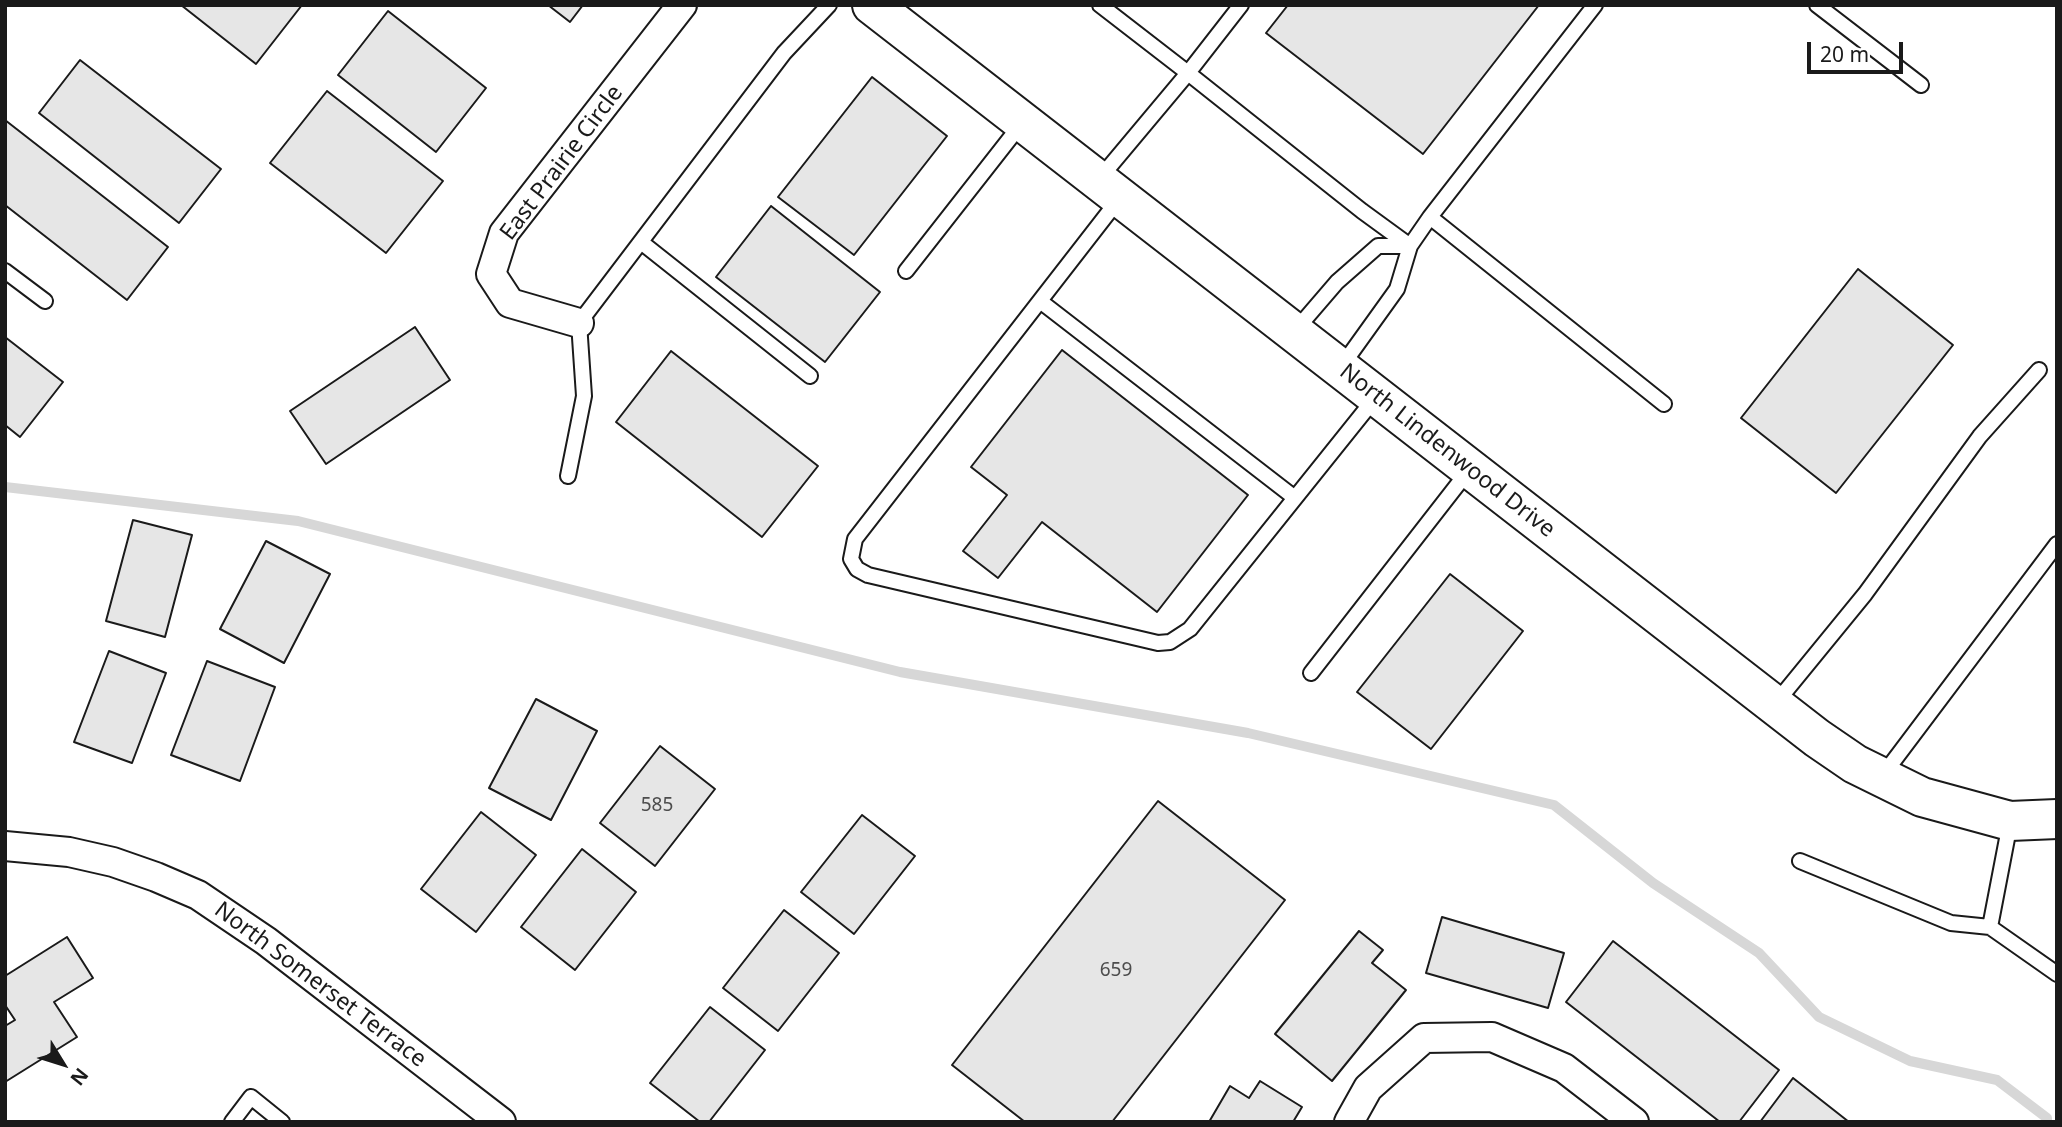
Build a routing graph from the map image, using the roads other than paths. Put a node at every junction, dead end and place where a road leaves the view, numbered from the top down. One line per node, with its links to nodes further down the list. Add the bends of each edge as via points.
1 (682, 5): 19 (street, East Prairie Circle, via 504,233 497,253 491,274 510,303)
2 (829, 5): 13 (lane, via 784,53)
3 (872, 5): 10 (street, North Lindenwood Drive)
4 (1100, 5): 8 (lane)
5 (1241, 5): 8 (lane)
6 (1595, 5): 12 (lane)
7 (1817, 5): 9 (lane)
8 (1188, 73): 11 (lane); 14 (lane)
9 (1921, 85)
10 (1023, 122): 11 (street, North Lindenwood Drive); 16 (lane)
11 (1109, 189): 18 (lane); 20 (street, North Lindenwood Drive)
12 (1430, 218): 14 (lane); 25 (lane)
13 (641, 242): 19 (lane); 23 (lane)
14 (1410, 246): 20 (lane, via 1378,246 1337,282); 21 (lane, via 1397,289)
15 (5, 271): 17 (lane)
16 (906, 271)
17 (45, 301)
18 (1040, 301): 28 (lane); 28 (lane, via 855,539 852,559 857,569 1158,643 1170,642 1190,629)
19 (579, 323): 27 (lane, via 583,396)
20 (1294, 333): 21 (street, North Lindenwood Drive)
21 (1340, 368): 24 (street, North Lindenwood Drive)
22 (2039, 370): 31 (lane, via 1980,436 1865,594)
23 (810, 376)
24 (1376, 396): 26 (street, North Lindenwood Drive); 28 (lane)
25 (1664, 404)
26 (1469, 468): 30 (lane); 31 (street, North Lindenwood Drive)
27 (568, 476)
28 (1295, 498)
29 (2057, 544): 32 (lane)
30 (1311, 673)
31 (1774, 705): 32 (street, North Lindenwood Drive, via 1855,764)
32 (1881, 777): 34 (street, North Lindenwood Drive, via 1922,797)
33 (2057, 818): 34 (street, North Lindenwood Drive)
34 (2010, 821): 37 (lane)
35 (5, 846): 41 (street, North Somerset Terrace, via 113,862 198,895 257,934)
36 (1800, 861): 37 (lane, via 1951,923)
37 (1990, 927): 38 (lane)
38 (2057, 974)
39 (232, 1122): 40 (lane, via 251,1097)
40 (282, 1122)
41 (501, 1122)
42 (1349, 1122): 43 (street, via 1368,1088 1424,1038 1492,1037 1564,1068)
43 (1634, 1122)

